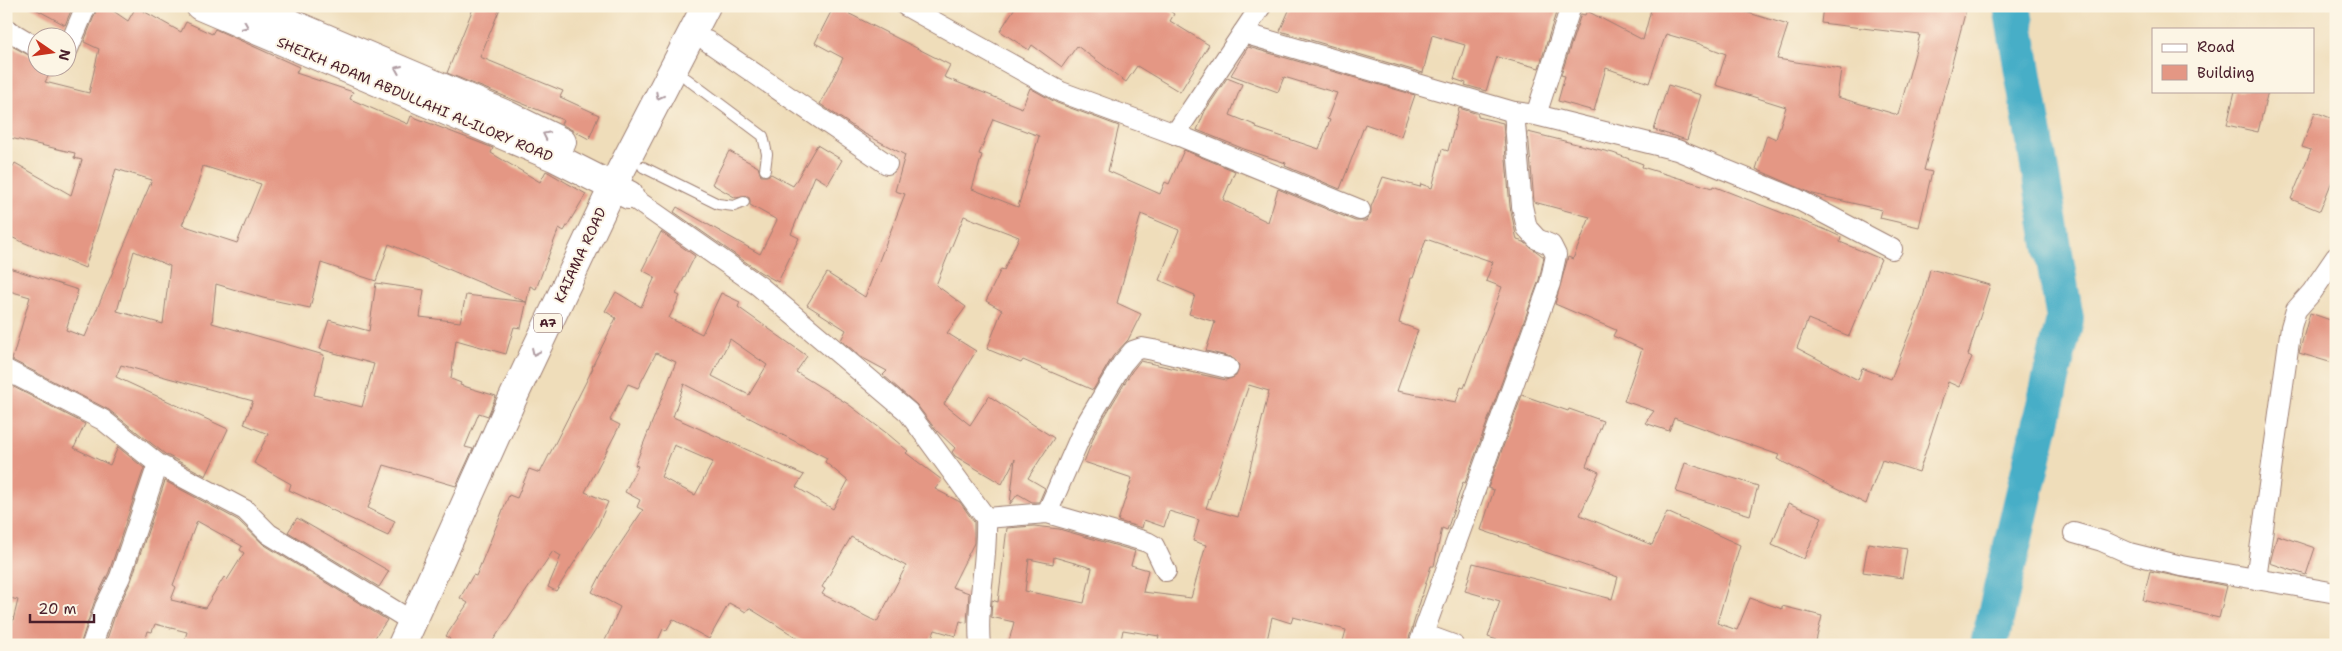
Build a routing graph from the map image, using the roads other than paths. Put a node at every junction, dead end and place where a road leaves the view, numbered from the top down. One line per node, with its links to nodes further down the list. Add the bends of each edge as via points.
1 (86, 6): 9 (street)
2 (200, 6): 20 (main road, SHEIKH ADAM ABDULLAHI AL-ILORY ROAD, one-way to 20, via 554,158)
3 (250, 6): 20 (main road, SHEIKH ADAM ABDULLAHI AL-ILORY ROAD, one-way to 3, via 507,115)
4 (706, 6): 20 (main road, KAIAMA ROAD / A7, one-way to 20)
5 (724, 6): 12 (main road, KAIAMA ROAD / A7)
6 (906, 6): 17 (street, via 1061,92)
7 (1261, 6): 11 (street)
8 (1571, 6): 16 (street)
9 (77, 28)
10 (6, 30): 13 (street)
11 (1243, 33): 15 (street); 17 (street)
12 (707, 41): 14 (main road, KAIAMA ROAD / A7); 18 (street)
13 (28, 42)
14 (688, 79): 19 (lane, via 763,136 767,154); 20 (main road, KAIAMA ROAD / A7)
15 (1514, 112): 16 (street); 35 (street, via 1522,206 1527,228 1537,239 1551,245 1556,255 1550,283)
16 (1536, 115): 23 (street, via 1677,150 1797,199)
17 (1176, 134): 22 (street)
18 (887, 164)
19 (764, 170)
20 (629, 179): 21 (lane, via 718,204 734,206); 29 (street, via 908,412); 34 (main road, KAIAMA ROAD / A7, via 511,402)
21 (744, 202)
22 (1360, 210)
23 (1892, 249)
24 (2336, 257): 32 (street, via 2296,310 2291,327)
25 (1228, 368): 28 (street, via 1142,348 1133,351 1085,426)
26 (6, 370): 27 (street, via 102,420)
27 (158, 464): 34 (street, via 244,510 269,534); 36 (street, via 120,577)
28 (1047, 513): 29 (street); 31 (street, via 1147,542 1154,546)
29 (986, 518): 37 (street)
30 (2074, 533): 32 (street, via 2130,553 2181,566)
31 (1166, 571)
32 (2256, 579): 33 (street)
33 (2336, 593)
34 (412, 637)
35 (1421, 639): 38 (street)
36 (92, 645)
37 (980, 645)
38 (1453, 645)

